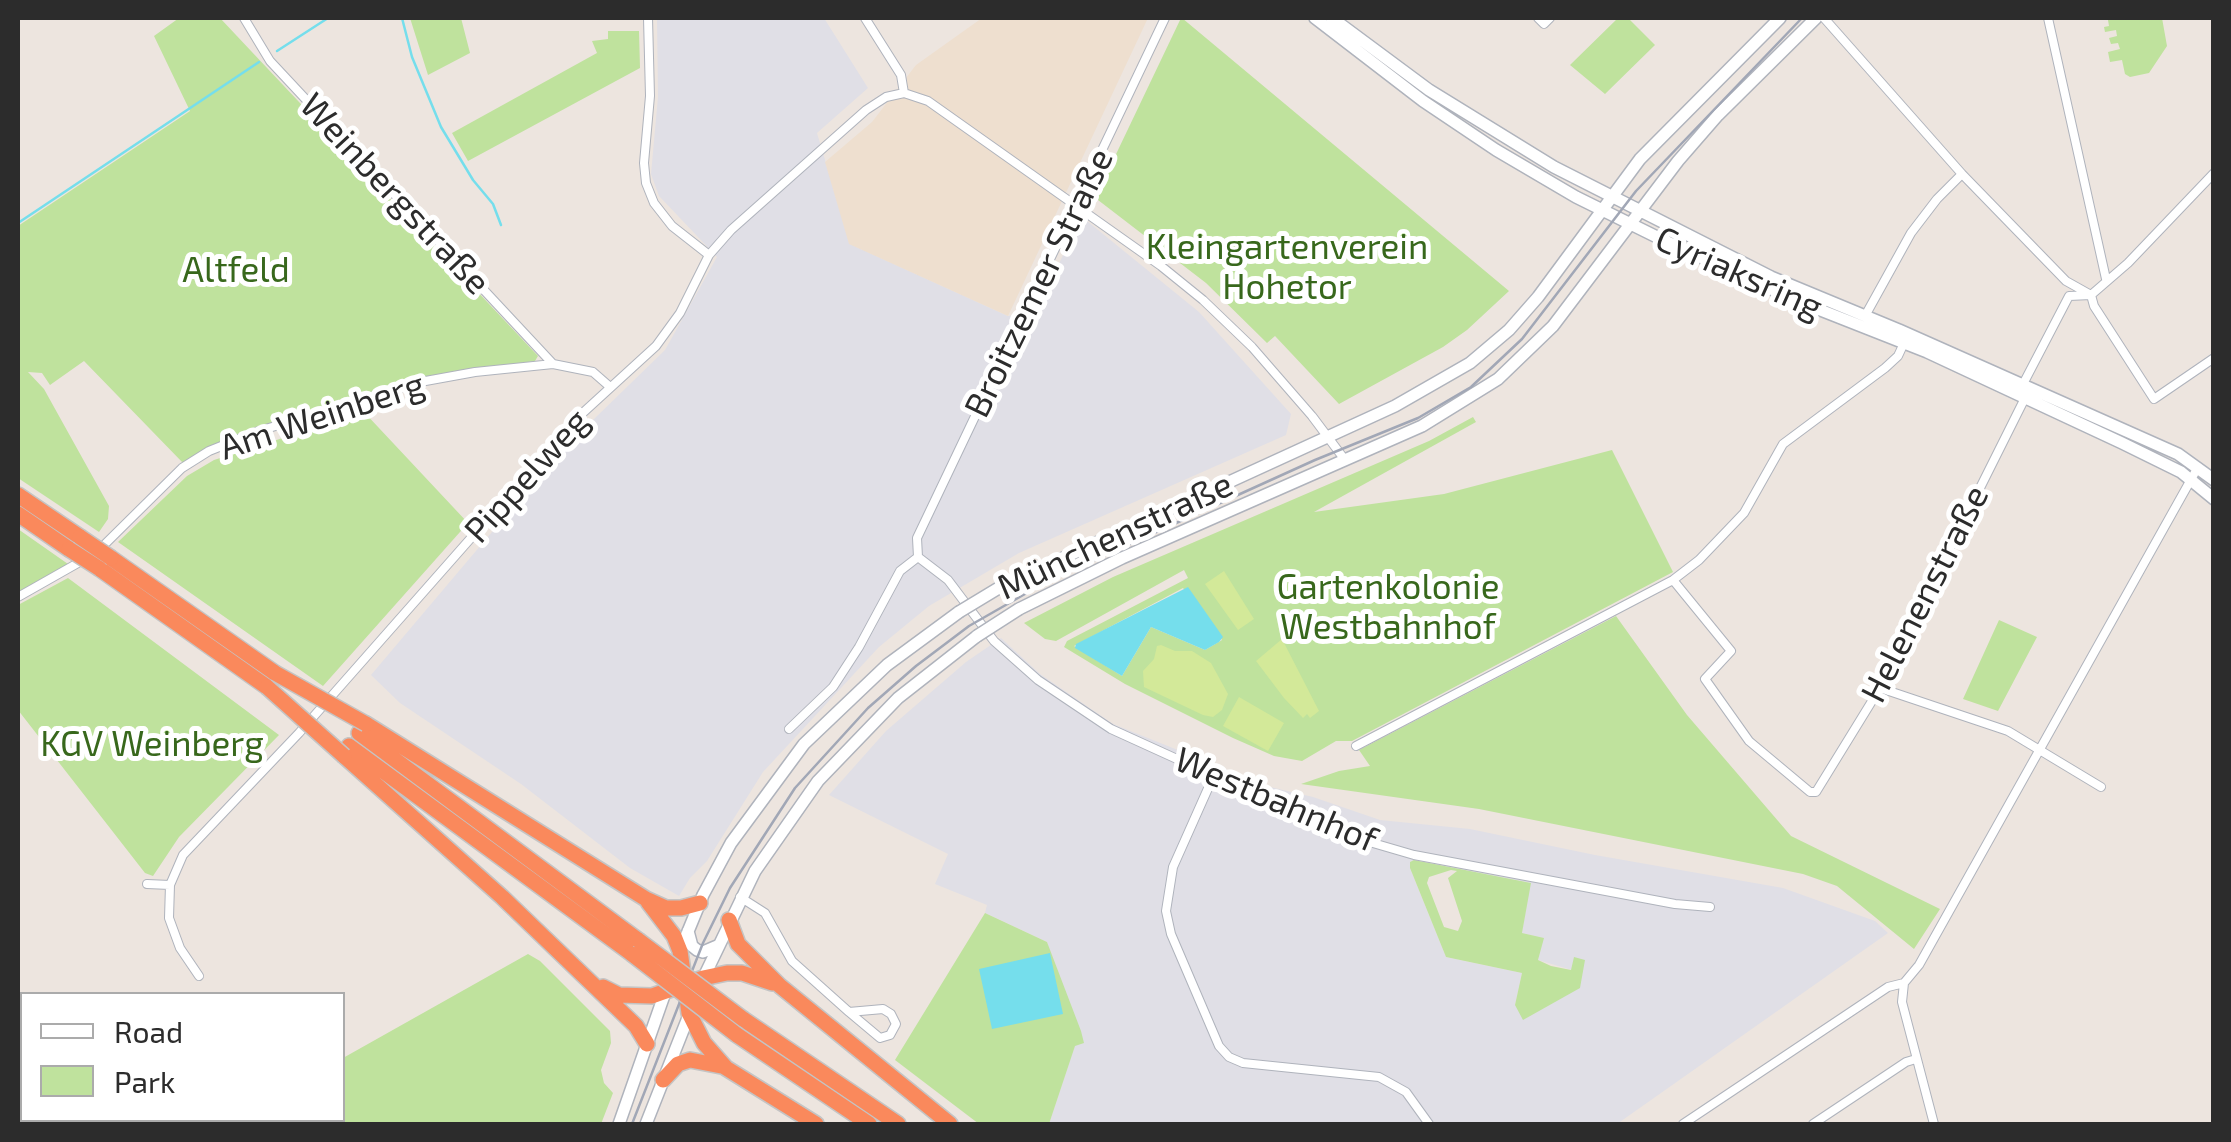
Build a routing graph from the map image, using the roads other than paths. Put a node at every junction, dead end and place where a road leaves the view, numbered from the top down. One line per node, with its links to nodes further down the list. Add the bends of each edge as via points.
1 (244, 18): 25 (street, Weinbergstraße, via 270,61)
2 (648, 18): 19 (street, via 646,183 672,226)
3 (865, 18): 11 (street, via 901,76)
4 (1166, 18): 15 (street, Broitzemer Straße)
5 (1315, 18): 17 (main road, Cyriaksring, via 1496,150)
6 (1332, 18): 14 (main road, Cyriaksring, via 1487,129)
7 (1780, 18): 14 (main road, Münchenstraße, via 1660,136)
8 (1816, 18): 16 (main road, Münchenstraße, via 1718,115)
9 (1824, 18): 13 (street)
10 (2048, 18): 20 (street)
11 (904, 93): 15 (street, via 928,101); 19 (street, Pippelweg, via 866,110)
12 (2214, 173): 20 (street)
13 (1962, 174): 21 (street, via 2066,281); 22 (street, via 1911,233)
14 (1612, 196): 16 (main road, Cyriaksring); 17 (main road, Münchenstraße)
15 (1076, 206): 28 (street, via 1217,313); 37 (street, Broitzemer Straße, via 916,538)
16 (1640, 209): 18 (main road, Münchenstraße); 22 (main road, Cyriaksring)
17 (1602, 210): 18 (main road, Cyriaksring); 28 (main road, Münchenstraße, via 1494,345 1444,382)
18 (1629, 224): 23 (main road, Cyriaksring); 29 (main road, Münchenstraße, via 1561,316 1511,368 1450,411)
19 (709, 255): 26 (street, Pippelweg, via 664,338)
20 (2106, 279): 21 (street)
21 (2090, 295): 24 (street, via 2154,399); 27 (street, Helenenstraße, via 2069,296)
22 (1865, 316): 27 (main road, Cyriaksring)
23 (1904, 343): 27 (main road, Cyriaksring); 38 (street, via 1885,368 1782,444 1744,513)
24 (2214, 358)
25 (553, 364): 26 (street, Am Weinberg, via 593,372); 39 (street, Am Weinberg, via 420,382 222,446 160,486 103,547)
26 (609, 386): 49 (street, Pippelweg, via 300,734 198,836)
27 (2021, 393): 30 (main road, Cyriaksring); 31 (main road, Cyriaksring); 41 (street, Helenenstraße)
28 (1329, 438): 29 (street); 52 (main road, Münchenstraße, bridge, via 1002,586 886,665 804,744 744,823)
29 (1346, 461): 50 (main road, Münchenstraße, bridge, via 1122,558 977,636 908,688 852,743 790,817)
30 (2198, 467): 31 (street); 32 (main road, Cyriaksring)
31 (2191, 479): 34 (main road, Cyriaksring); 45 (street)
32 (2214, 480)
33 (18, 495): 36 (highway)
34 (2214, 499)
35 (18, 514): 36 (highway)
36 (75, 543): 40 (highway, bridge)
37 (917, 552): 42 (street, Broitzemer Straße, via 833,687); 46 (street, Westbahnhof, via 948,580 994,641 1038,680 1111,729)
38 (1673, 580): 41 (street, Helenenstraße, via 1730,650 1705,679 1749,741 1810,792 1821,787); 44 (street)
39 (18, 597)
40 (271, 680): 43 (highway, bridge); 43 (highway, bridge)
41 (1880, 688): 45 (street)
42 (789, 729)
43 (355, 740): 51 (highway); 60 (highway, via 450,848); 67 (highway, bridge)
44 (1356, 746)
45 (2041, 749): 47 (street); 61 (street, via 1931,948)
46 (1214, 775): 53 (street, Westbahnhof, via 1414,855); 78 (street, via 1175,863 1166,911 1219,1046 1243,1063 1379,1077 1406,1092)
47 (2101, 787)
48 (147, 884): 49 (street)
49 (170, 884): 58 (street, via 172,931)
50 (740, 897): 54 (main road, Münchenstraße); 65 (street, via 766,913 792,960)
51 (646, 899): 52 (highway, via 666,908); 57 (highway)
52 (700, 903): 55 (main road, Münchenstraße)
53 (1710, 906)
54 (728, 920): 56 (main road, Münchenstraße); 63 (highway, via 738,944)
55 (688, 931): 56 (main road, via 697,950); 57 (main road, Münchenstraße)
56 (717, 946): 59 (main road, Münchenstraße)
57 (680, 951): 62 (highway); 64 (main road, Münchenstraße)
58 (199, 976)
59 (703, 978): 62 (highway); 63 (highway, via 742,973); 66 (main road, Münchenstraße)
60 (591, 982): 64 (highway, via 620,995); 68 (highway)
61 (1904, 982): 69 (street, via 1902,1002); 79 (street)
62 (684, 986): 64 (highway); 66 (highway)
63 (780, 986): 77 (highway)
64 (665, 993): 68 (main road, Münchenstraße)
65 (849, 1012): 65 (street, via 882,1008 896,1024 880,1038)
66 (689, 1013): 70 (highway); 71 (main road, Münchenstraße)
67 (740, 1027): 75 (highway); 76 (highway)
68 (647, 1044): 72 (main road, Münchenstraße)
69 (1916, 1058): 80 (street); 81 (street)
70 (726, 1068): 71 (highway, via 690,1060); 74 (highway)
71 (663, 1080): 73 (main road, Münchenstraße)
72 (619, 1124)
73 (646, 1124)
74 (816, 1124)
75 (869, 1124)
76 (898, 1124)
77 (950, 1124)
78 (1429, 1124)
79 (1683, 1124)
80 (1814, 1124)
81 (1934, 1124)

